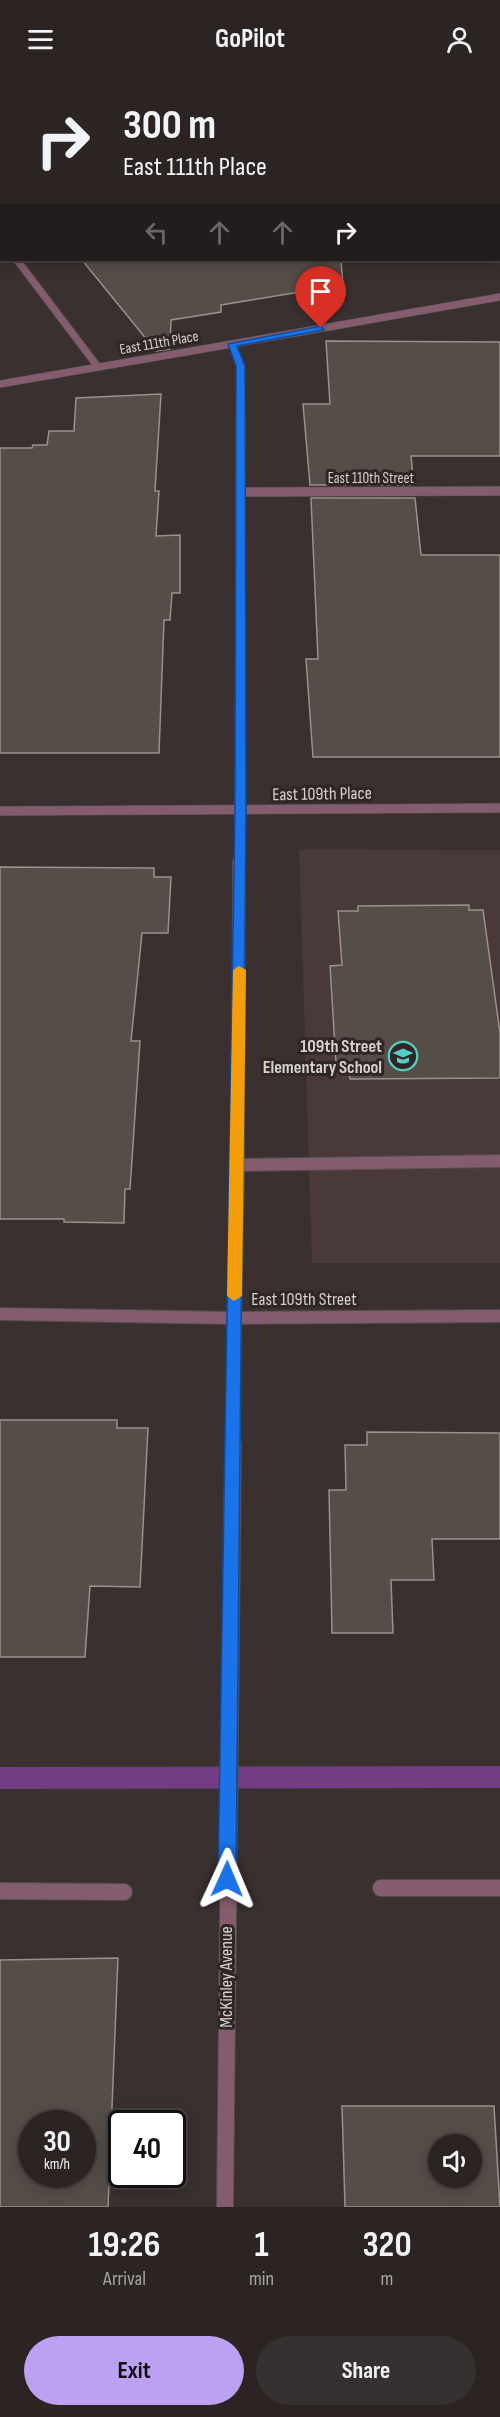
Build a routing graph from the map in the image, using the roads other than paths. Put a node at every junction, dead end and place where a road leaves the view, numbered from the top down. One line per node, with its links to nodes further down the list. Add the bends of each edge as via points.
1 (18, 261): 4 (street)
2 (500, 297): 3 (street, East 111th Place)
3 (232, 344): 4 (street, East 111th Place); 7 (street, McKinley Avenue, via 241,366)
4 (98, 367): 5 (street, East 111th Place)
5 (0, 384)
6 (500, 491): 7 (street, East 110th Street)
7 (241, 492): 10 (street, McKinley Avenue)
8 (500, 808): 10 (street, East 109th Place)
9 (0, 811): 10 (street, East 109th Place)
10 (241, 811): 12 (street, McKinley Avenue)
11 (500, 1161): 12 (street)
12 (238, 1165): 15 (street, McKinley Avenue)
13 (0, 1314): 15 (street, East 109th Street)
14 (500, 1316): 15 (street, East 109th Street)
15 (234, 1318): 20 (street, McKinley Avenue)
16 (381, 1888): 17 (street)
17 (500, 1888)
18 (0, 1891): 19 (street)
19 (124, 1892)
20 (225, 2207)

